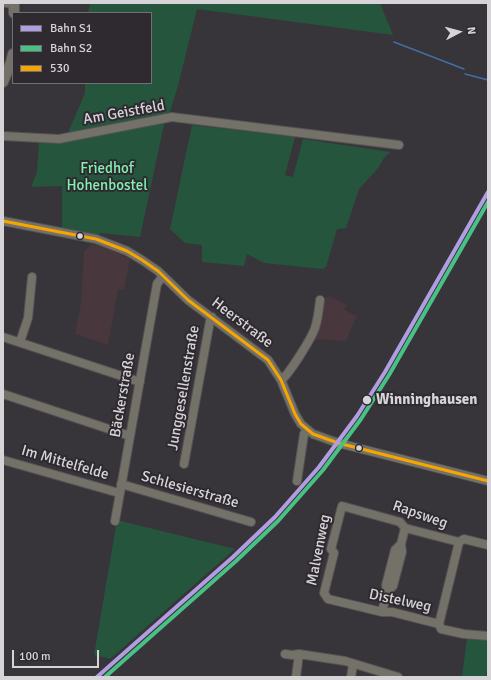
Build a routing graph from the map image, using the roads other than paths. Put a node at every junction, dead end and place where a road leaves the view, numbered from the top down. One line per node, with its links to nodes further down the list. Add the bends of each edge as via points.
1 (12, 58): 2 (main road)
2 (3, 82)
3 (3, 136): 4 (street, Am Geistfeld, via 59,139 172,117)
4 (399, 145)
5 (3, 221): 6 (street, Heerstraße, via 109,244 142,260)
6 (163, 276): 9 (street, Heerstraße, via 188,300); 13 (street, Bäckerstraße, via 157,284)
7 (32, 277): 11 (street, via 28,318)
8 (320, 300): 12 (street, via 315,328 296,362)
9 (212, 317): 12 (street, Heerstraße, via 268,360); 18 (street, Junggesellenstraße)
10 (3, 337): 11 (street)
11 (20, 342): 13 (street)
12 (281, 380): 15 (street, Heerstraße, via 295,414)
13 (140, 382): 16 (street, Bäckerstraße)
14 (3, 394): 16 (street)
15 (307, 430): 19 (street, via 304,434); 20 (street, Heerstraße, via 333,442)
16 (130, 436): 21 (street, Bäckerstraße)
17 (3, 460): 22 (street, Im Mittelfelde)
18 (184, 464)
19 (297, 481)
20 (488, 481)
21 (121, 484): 22 (street, Bäckerstraße); 25 (street, Schlesierstraße)
22 (119, 493): 24 (street, Bäckerstraße)
23 (342, 506): 26 (street, Rapsweg, via 400,522); 29 (street, Malvenweg, via 331,549 334,552 324,593)
24 (114, 521)
25 (251, 522)
26 (405, 528): 27 (street, Rapsweg); 30 (street, via 393,586 387,592)
27 (459, 542): 28 (street, Rapsweg, via 464,539); 31 (street)
28 (488, 544)
29 (328, 598): 30 (street, Distelweg)
30 (382, 612): 31 (street, Distelweg, via 392,612)
31 (439, 624): 32 (street, Distelweg, via 441,629)
32 (488, 636)
33 (285, 654): 34 (street)
34 (299, 654): 35 (street); 36 (street)
35 (353, 665): 37 (street); 38 (street)
36 (296, 677)
37 (351, 677)
38 (398, 677)

